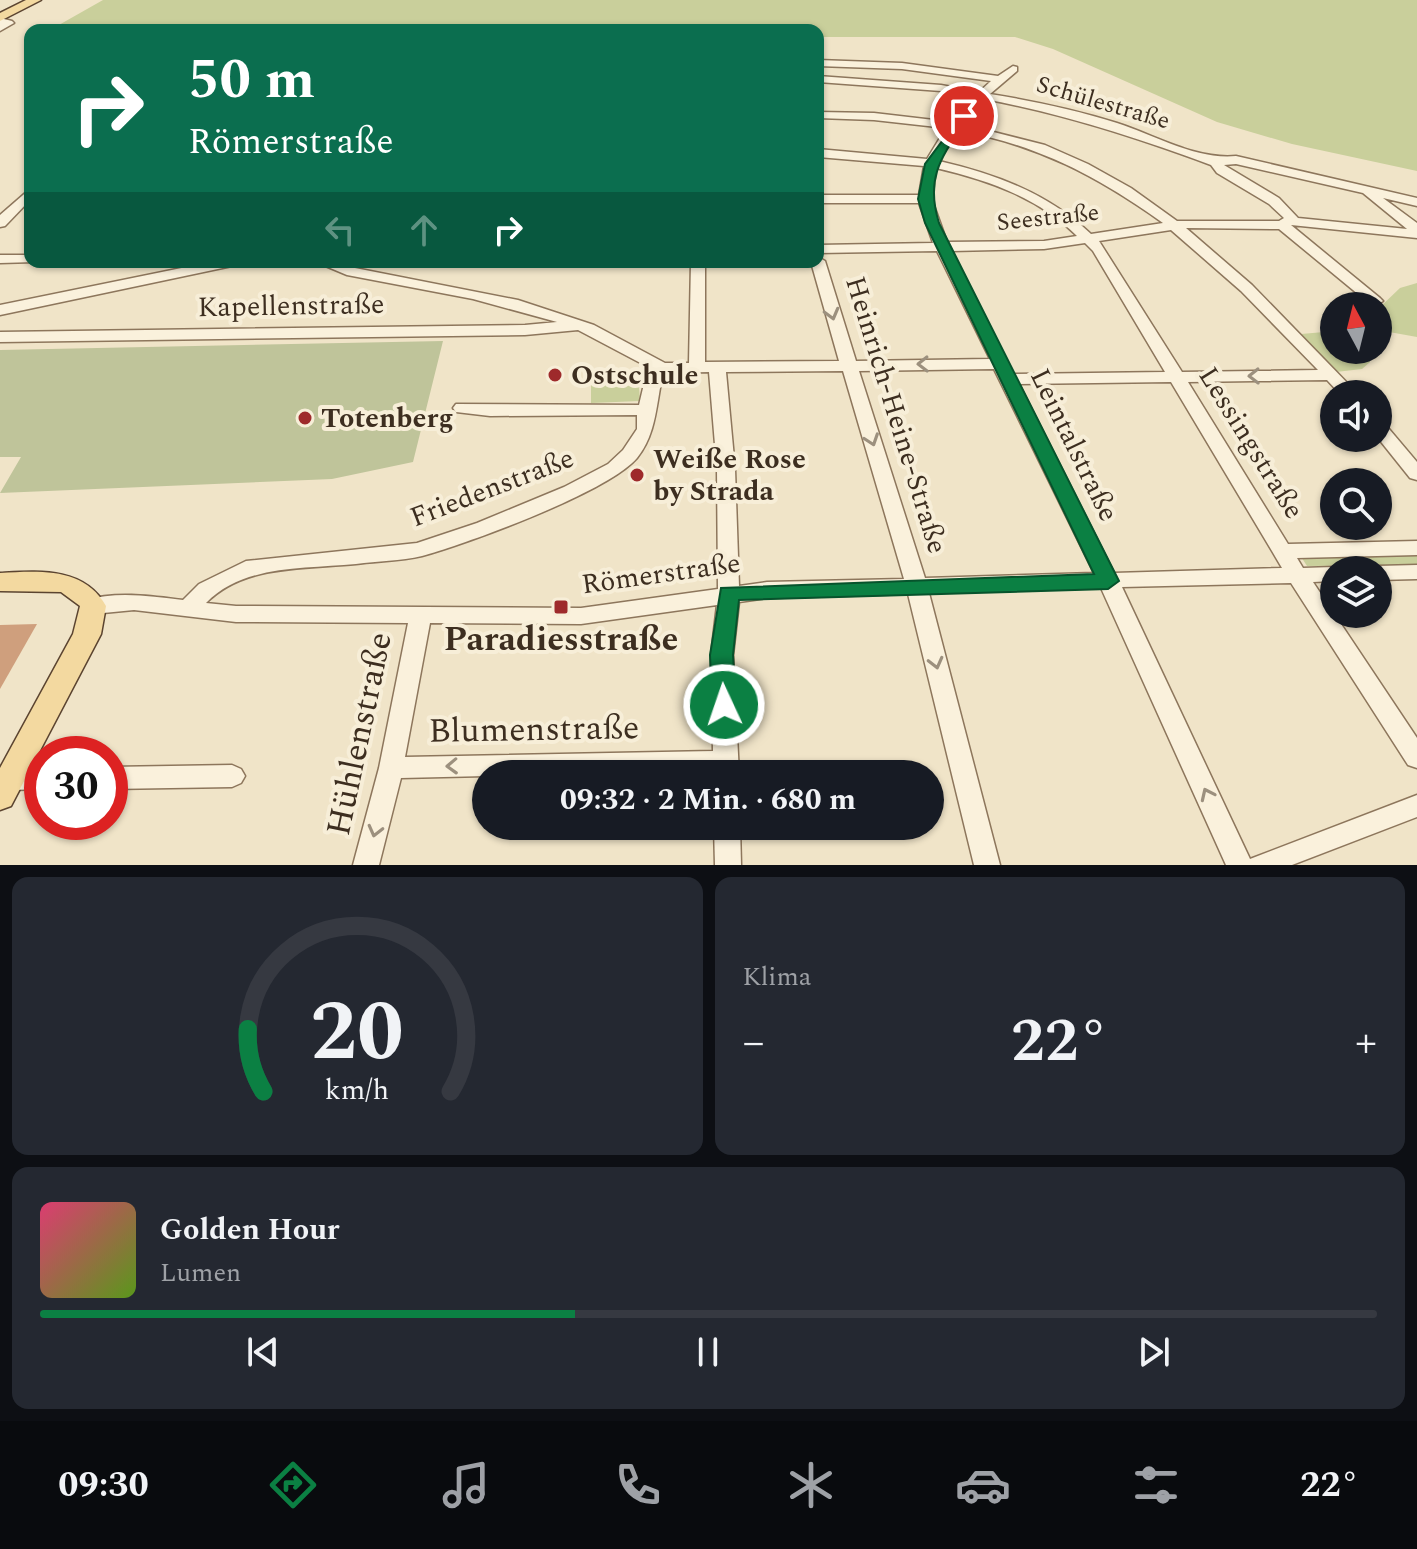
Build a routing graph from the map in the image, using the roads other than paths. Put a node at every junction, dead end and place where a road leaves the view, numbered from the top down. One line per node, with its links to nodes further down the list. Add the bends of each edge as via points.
1 (35, 0): 3 (main road)
2 (0, 9): 3 (street)
3 (15, 10): 4 (main road)
4 (0, 19): 5 (street, via 9,23)
5 (0, 28)
6 (824, 63): 8 (street, Leintalstraße, via 1007,74)
7 (824, 79): 8 (street, Schülestraße)
8 (982, 95): 10 (street, Leintalstraße); 12 (street, Schülestraße, via 1098,121)
9 (824, 116): 10 (street)
10 (954, 127): 13 (street, Leintalstraße); 21 (street, via 1041,148 1076,164)
11 (824, 154): 13 (street, Lessingstraße)
12 (1215, 162): 14 (street, via 1243,161); 20 (street, Schülestraße, via 1288,211)
13 (931, 164): 17 (street, Leintalstraße); 23 (street, Lessingstraße, via 1020,189 1066,214)
14 (1367, 192): 18 (street); 22 (street)
15 (24, 199): 19 (street)
16 (824, 199): 17 (street)
17 (925, 199): 24 (street, Leintalstraße)
18 (1417, 202)
19 (0, 223)
20 (1287, 223): 21 (street, Seestraße); 22 (street, Seestraße); 32 (street, Schülestraße)
21 (1171, 225): 23 (street, Seestraße); 40 (street, via 1263,302)
22 (1417, 232)
23 (1090, 238): 24 (street, Seestraße, via 1044,245); 41 (street, Lessingstraße)
24 (942, 247): 25 (street, Seestraße); 39 (street, Leintalstraße)
25 (824, 249)
26 (0, 259): 27 (street)
27 (24, 259)
28 (203, 268): 33 (street)
29 (340, 268): 34 (street, via 518,303)
30 (699, 268): 38 (street)
31 (820, 268): 37 (street, Heinrich-Heine-Straße, one-way to 37)
32 (1365, 292)
33 (0, 310)
34 (583, 325): 35 (street, Kapellenstraße); 36 (street)
35 (0, 337)
36 (657, 364): 38 (street); 44 (street, Friedenstraße)
37 (846, 366): 38 (street); 39 (street, one-way to 37); 55 (street, Heinrich-Heine-Straße, one-way to 55)
38 (707, 367): 56 (street, via 726,469)
39 (1005, 372): 41 (street); 53 (street, Leintalstraße)
40 (1332, 375): 41 (street, one-way to 41); 42 (street)
41 (1175, 377): 48 (street, Lessingstraße)
42 (1336, 380)
43 (462, 408): 44 (street)
44 (646, 410): 58 (street, Friedenstraße, via 646,429 630,454 571,491 418,550 246,568 207,589)
45 (1392, 444): 46 (street)
46 (1417, 474)
47 (1417, 548): 48 (street)
48 (1282, 551): 52 (street, Lessingstraße)
49 (1417, 572): 50 (street)
50 (1392, 573)
51 (1320, 574): 52 (street, Römerstraße)
52 (1297, 575): 53 (street, Römerstraße); 60 (street, Lessingstraße)
53 (1108, 581): 55 (street, Römerstraße); 72 (street, Leintalstraße, one-way to 53)
54 (0, 582): 57 (main road, via 68,585 84,593)
55 (917, 587): 56 (street, Römerstraße); 71 (street, Heinrich-Heine-Straße, one-way to 71)
56 (729, 593): 59 (street, Römerstraße, via 605,614); 61 (street, via 722,655)
57 (93, 606): 58 (street, Römerstraße, via 134,602); 66 (main road, via 87,634)
58 (188, 608): 59 (street, Römerstraße)
59 (420, 618): 62 (street, Hühlenstraße)
60 (1417, 758)
61 (726, 760)
62 (391, 768): 63 (street, Blumenstraße, one-way to 62); 69 (street, Hühlenstraße, one-way to 69)
63 (472, 768)
64 (232, 776): 65 (street)
65 (128, 778)
66 (5, 788)
67 (1417, 806): 73 (street)
68 (727, 840): 70 (street)
69 (366, 865)
70 (728, 865)
71 (987, 865)
72 (1239, 865)
73 (1260, 865)

